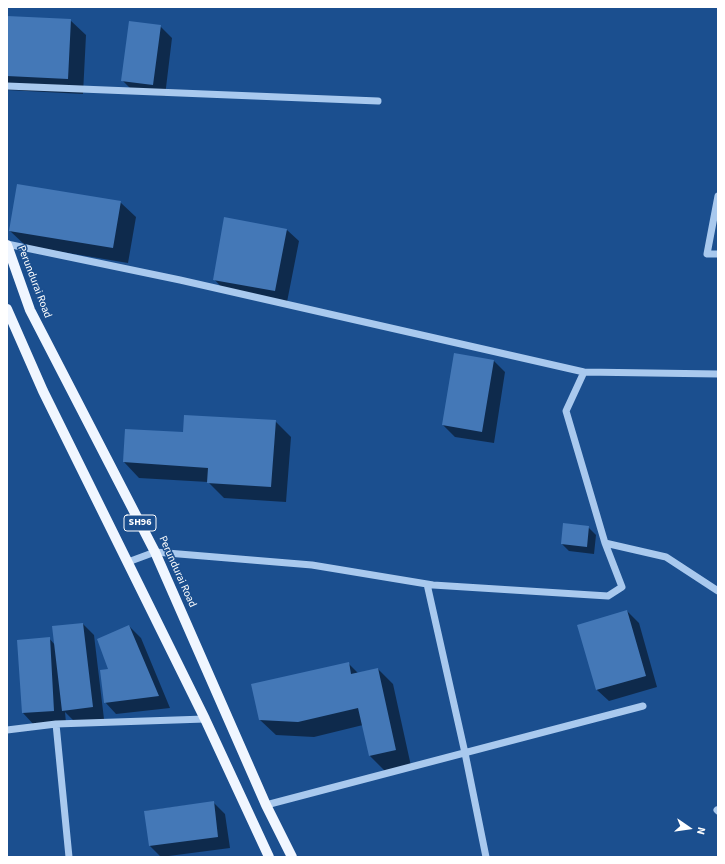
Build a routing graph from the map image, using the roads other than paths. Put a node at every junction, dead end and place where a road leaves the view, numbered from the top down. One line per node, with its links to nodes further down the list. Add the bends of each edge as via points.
1 (7, 86): 2 (street)
2 (378, 101)
3 (718, 196): 5 (street, via 707,254)
4 (7, 245): 7 (street, via 195,283); 10 (main road, Perundurai Road / SH96, via 30,310)
5 (718, 254)
6 (7, 309): 11 (main road, via 43,391)
7 (584, 372): 8 (street); 9 (street, via 566,411)
8 (718, 374)
9 (605, 542): 12 (street, via 622,587 608,596); 13 (street, via 666,557)
10 (155, 552): 11 (street); 12 (street, via 312,565); 19 (main road, Perundurai Road / SH96)
11 (128, 562): 15 (main road)
12 (427, 584): 18 (street)
13 (718, 592)
14 (643, 706): 18 (street)
15 (205, 719): 16 (street); 21 (main road)
16 (56, 724): 17 (street); 20 (street)
17 (7, 730)
18 (465, 753): 19 (street); 23 (street)
19 (266, 805): 22 (main road, Perundurai Road)
20 (69, 857)
21 (269, 857)
22 (292, 857)
23 (486, 857)

